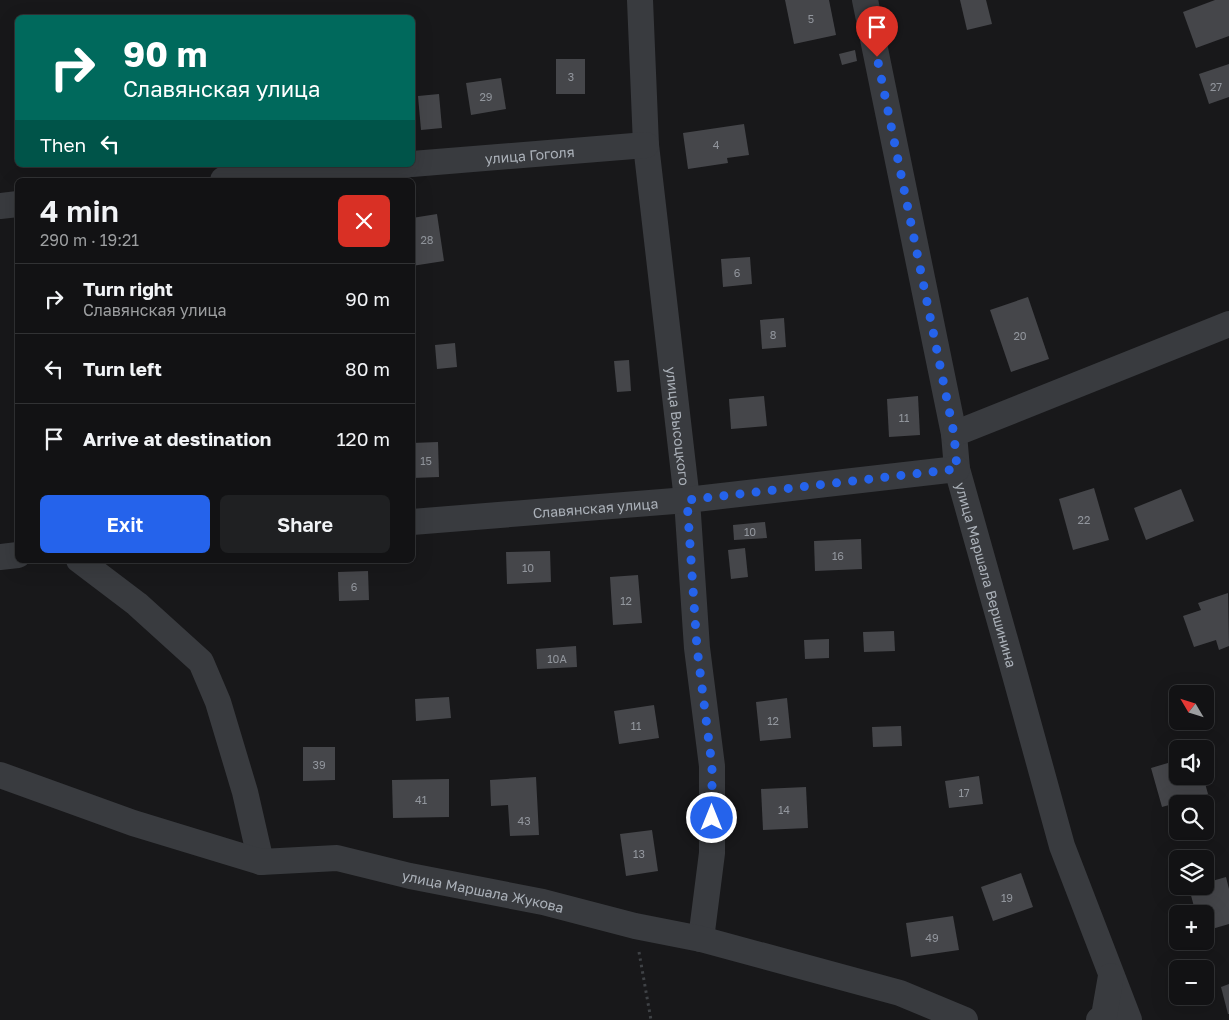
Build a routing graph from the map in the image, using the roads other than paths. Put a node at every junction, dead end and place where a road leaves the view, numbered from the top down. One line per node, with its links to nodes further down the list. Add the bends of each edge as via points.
1 (640, 0): 3 (street, улица Высоцкого)
2 (866, 0): 10 (street, улица Маршала Вершинина)
3 (646, 145): 4 (street, улица Гоголя); 12 (street, улица Высоцкого)
4 (415, 164)
5 (382, 167): 6 (street)
6 (247, 178)
7 (15, 204): 8 (street)
8 (0, 206)
9 (1229, 324): 10 (street)
10 (954, 434): 11 (street, улица Маршала Вершинина)
11 (957, 469): 12 (street, Славянская улица); 20 (street, улица Маршала Вершинина, via 1062,846)
12 (687, 500): 13 (street, Славянская улица); 19 (street, улица Высоцкого, via 697,648 712,766 712,853)
13 (415, 522)
14 (15, 555): 15 (street)
15 (0, 557)
16 (83, 563): 18 (street, via 137,604 201,662 218,702)
17 (0, 775): 18 (street, улица Маршала Жукова, via 133,823)
18 (262, 862): 19 (street, улица Маршала Жукова, via 337,858)
19 (701, 940): 21 (street, улица Маршала Жукова, via 900,992)
20 (1111, 976): 22 (street, via 1104,1016); 23 (street, улица Маршала Вершинина)
21 (965, 1020)
22 (1099, 1020)
23 (1129, 1020)

